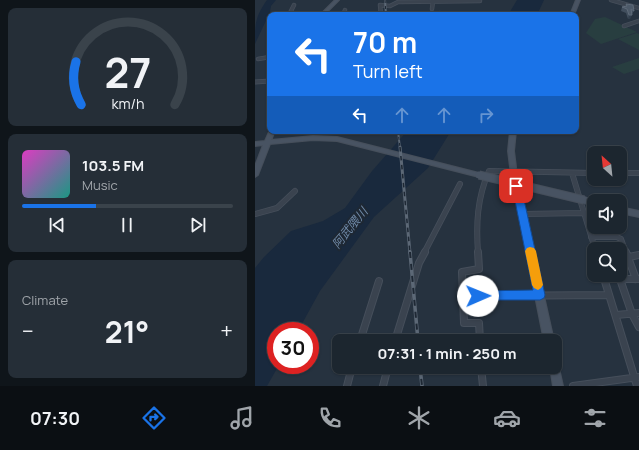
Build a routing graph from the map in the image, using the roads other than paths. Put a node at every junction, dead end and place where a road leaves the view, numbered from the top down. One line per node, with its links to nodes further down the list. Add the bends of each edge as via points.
1 (337, 0): 15 (street)
2 (578, 0): 17 (street)
3 (611, 0): 12 (street)
4 (410, 1): 5 (street); 10 (street); 16 (street, via 390,6 381,5)
5 (433, 1): 6 (street); 13 (street)
6 (449, 1): 7 (street)
7 (456, 1): 8 (street); 11 (street)
8 (480, 1)
9 (294, 5): 14 (street)
10 (410, 6)
11 (456, 7)
12 (639, 8)
13 (432, 9)
14 (290, 12)
15 (325, 12)
16 (381, 12)
17 (573, 12)
18 (639, 21): 19 (street)
19 (634, 22): 20 (street); 21 (street)
20 (639, 24)
21 (624, 26)
22 (267, 58): 23 (street)
23 (258, 59)
24 (267, 81): 25 (street)
25 (255, 82)
26 (271, 134): 28 (street)
27 (513, 134): 30 (street, via 511,151)
28 (267, 143): 29 (street); 35 (street); 38 (street, bridge, via 313,138 337,139)
29 (255, 144)
30 (514, 172): 34 (street); 42 (street); 53 (street, via 489,171 482,185 476,222 479,269 462,272)
31 (587, 173): 34 (street)
32 (627, 173): 33 (street)
33 (639, 173)
34 (572, 174): 40 (street)
35 (255, 175)
36 (461, 184): 59 (street, via 419,263)
37 (295, 192): 41 (street, via 277,208)
38 (587, 201)
39 (627, 211): 43 (street)
40 (584, 213): 42 (street); 44 (street)
41 (255, 214)
42 (523, 214): 52 (street)
43 (639, 214)
44 (591, 237): 45 (street); 47 (street, via 619,237)
45 (593, 242)
46 (639, 255): 47 (street)
47 (629, 257): 48 (street)
48 (638, 279): 55 (street, via 625,279 621,282)
49 (379, 281): 58 (street)
50 (605, 282): 51 (street)
51 (609, 294): 52 (street); 56 (street)
52 (540, 295): 53 (street); 61 (street)
53 (463, 296): 60 (street, via 464,323 479,323)
54 (639, 313): 55 (street)
55 (632, 314): 56 (street); 57 (street)
56 (616, 315): 66 (street)
57 (639, 327)
58 (362, 334)
59 (397, 334)
60 (480, 334)
61 (548, 334)
62 (350, 374): 67 (street)
63 (386, 374): 68 (street)
64 (482, 374): 69 (street)
65 (556, 374): 70 (street)
66 (637, 378): 71 (street); 72 (street)
67 (347, 386)
68 (383, 386)
69 (483, 386)
70 (558, 386)
71 (573, 386)
72 (637, 386)

